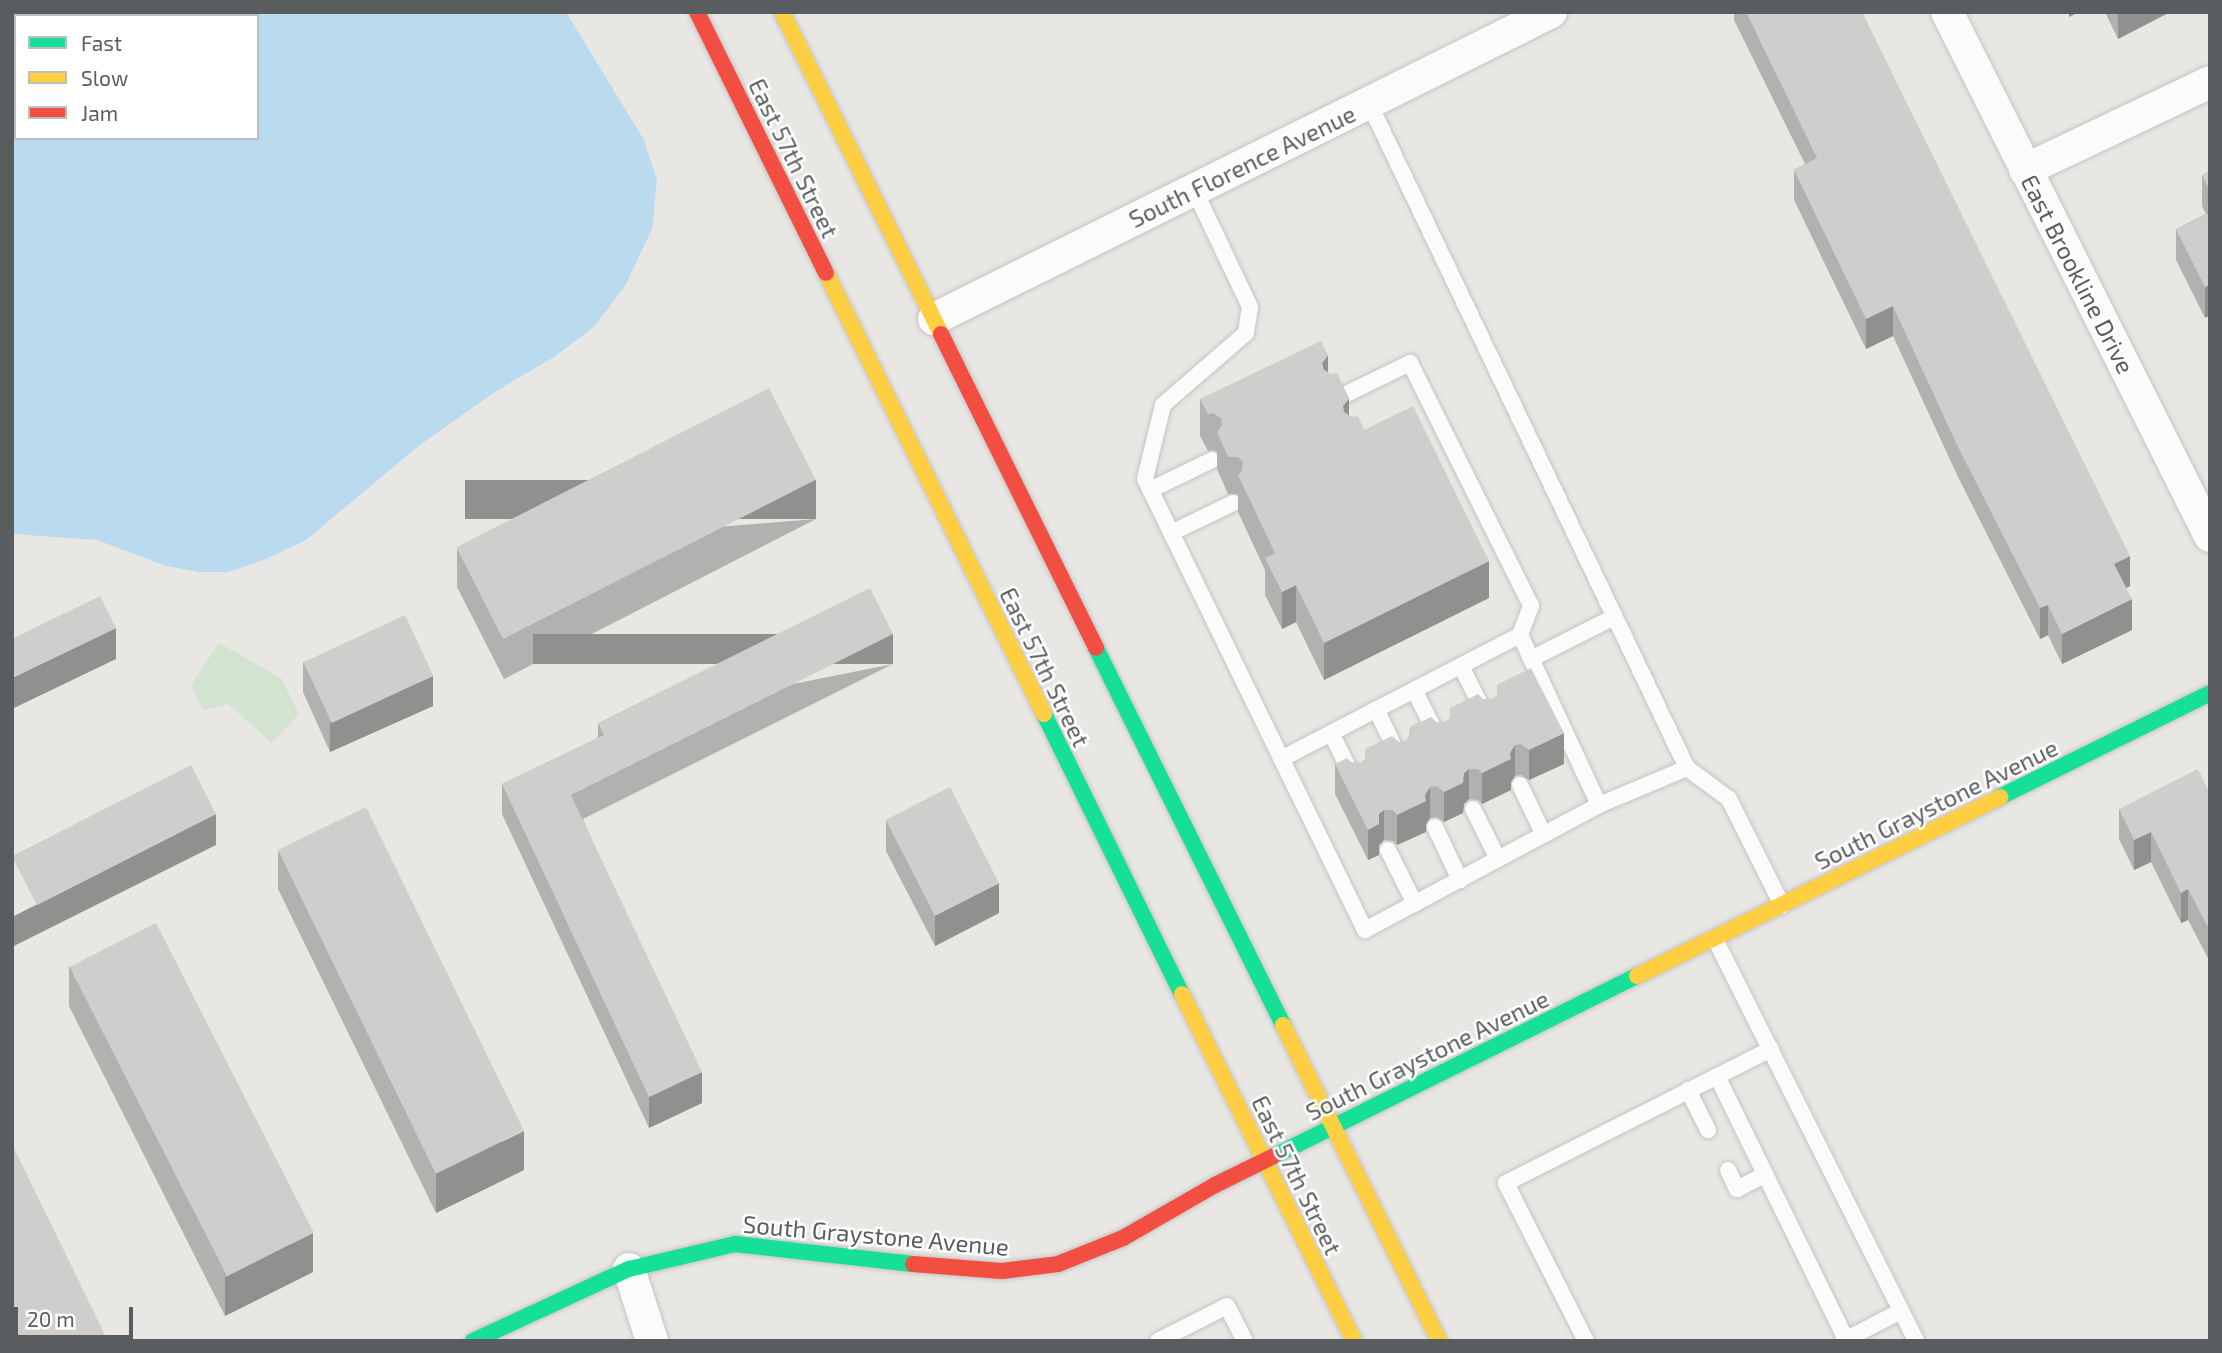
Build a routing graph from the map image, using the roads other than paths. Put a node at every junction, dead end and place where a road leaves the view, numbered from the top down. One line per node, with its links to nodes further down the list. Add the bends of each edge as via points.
1 (697, 12): 46 (main road, East 57th Street)
2 (782, 12): 9 (main road)
3 (1551, 12): 6 (street, South Florence Avenue)
4 (1947, 12): 7 (street, East Brookline Drive)
5 (2210, 82): 7 (street)
6 (1368, 103): 8 (street, South Florence Avenue); 16 (lane)
7 (2025, 170): 15 (street, East Brookline Drive)
8 (1195, 189): 9 (street, South Florence Avenue); 12 (lane, via 1250,307 1246,334 1163,405 1145,479)
9 (934, 319): 44 (main road)
10 (1332, 401): 17 (lane, via 1410,363 1426,409 1531,606)
11 (1212, 460): 12 (lane)
12 (1150, 490): 14 (lane)
13 (1233, 503): 14 (lane)
14 (1171, 533): 26 (lane)
15 (2210, 536)
16 (1614, 617): 18 (lane); 28 (lane)
17 (1520, 635): 18 (lane); 19 (lane)
18 (1531, 659): 31 (lane)
19 (1461, 666): 20 (lane); 23 (lane)
20 (1414, 690): 22 (lane); 25 (lane)
21 (2210, 693): 39 (main road, South Graystone Avenue)
22 (1376, 709): 24 (lane); 27 (lane)
23 (1488, 720)
24 (1331, 733): 26 (lane); 29 (lane)
25 (1441, 743)
26 (1281, 759): 38 (lane, via 1364,930)
27 (1401, 762)
28 (1687, 768): 31 (lane); 39 (lane, via 1729,799)
29 (1356, 784)
30 (1520, 785): 34 (lane)
31 (1599, 805): 34 (lane)
32 (1473, 808): 36 (lane)
33 (1434, 827): 37 (lane)
34 (1544, 835): 36 (lane)
35 (1388, 850): 38 (lane)
36 (1499, 859): 37 (lane)
37 (1460, 880): 38 (lane)
38 (1415, 904)
39 (1782, 905): 40 (main road, South Graystone Avenue)
40 (1715, 939): 41 (lane); 44 (main road, South Graystone Avenue)
41 (1770, 1049): 42 (lane); 50 (lane)
42 (1717, 1076): 43 (lane); 48 (lane)
43 (1688, 1090): 45 (lane); 58 (lane, via 1506,1184)
44 (1333, 1126): 46 (main road, South Graystone Avenue); 57 (main road)
45 (1708, 1130)
46 (1265, 1160): 49 (main road, South Graystone Avenue, via 1123,1238 1058,1264 1002,1271 735,1244); 56 (main road, East 57th Street)
47 (1728, 1170): 48 (lane, via 1737,1188)
48 (1765, 1175): 51 (lane)
49 (629, 1269): 52 (main road, South Graystone Avenue); 53 (street)
50 (1901, 1311): 51 (lane); 59 (lane)
51 (1844, 1340)
52 (473, 1341)
53 (652, 1341)
54 (1158, 1341): 55 (lane, via 1227,1306)
55 (1245, 1341)
56 (1354, 1341)
57 (1439, 1341)
58 (1586, 1341)
59 (1916, 1341)

